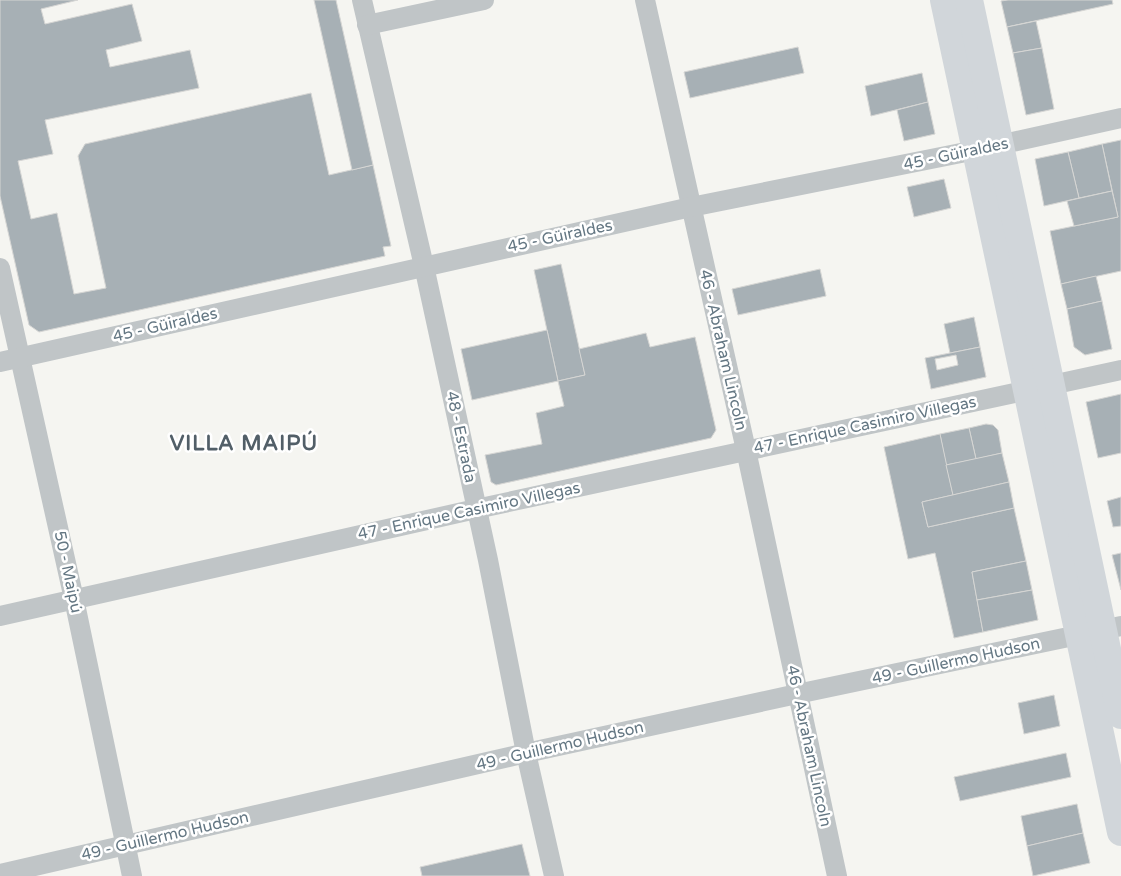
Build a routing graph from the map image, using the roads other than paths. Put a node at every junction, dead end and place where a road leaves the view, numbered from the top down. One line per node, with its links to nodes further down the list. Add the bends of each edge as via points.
1 (362, 0): 6 (street, 48 - Estrada)
2 (484, 0): 6 (street)
3 (645, 0): 9 (street, 46 - Abraham Lincoln)
4 (944, 0): 8 (main road)
5 (969, 0): 8 (main road)
6 (367, 25): 10 (street, 48 - Estrada)
7 (1121, 118): 8 (street, 45 - Güiraldes)
8 (988, 148): 9 (street, 45 - Güiraldes); 15 (main road)
9 (691, 207): 10 (street, 45 - Güiraldes); 16 (street, 46 - Abraham Lincoln)
10 (424, 266): 12 (street, 45 - Güiraldes); 17 (street, 48 - Estrada)
11 (0, 268): 12 (street, 50 - Maipú)
12 (21, 357): 13 (street, 45 - Güiraldes); 18 (street, 50 - Maipú)
13 (0, 362)
14 (1121, 370): 15 (street, 47 - Enrique Casimiro Villegas)
15 (1039, 387): 16 (street, 47 - Enrique Casimiro Villegas); 20 (main road)
16 (746, 450): 17 (street, 47 - Enrique Casimiro Villegas); 21 (street, 46 - Abraham Lincoln)
17 (476, 509): 18 (street, 47 - Enrique Casimiro Villegas); 23 (street, 48 - Estrada)
18 (74, 599): 19 (street, 47 - Enrique Casimiro Villegas); 25 (street, 50 - Maipú)
19 (0, 616)
20 (1101, 631): 21 (street, 49 - Guillermo Hudson); 22 (main road); 24 (main road)
21 (797, 694): 23 (street, 49 - Guillermo Hudson); 29 (street, 46 - Abraham Lincoln)
22 (1121, 714)
23 (526, 753): 25 (street, 49 - Guillermo Hudson); 28 (street, 48 - Estrada)
24 (1121, 832)
25 (125, 845): 26 (street, 49 - Guillermo Hudson); 27 (street, 50 - Maipú)
26 (0, 874)
27 (132, 876)
28 (554, 876)
29 (837, 876)

